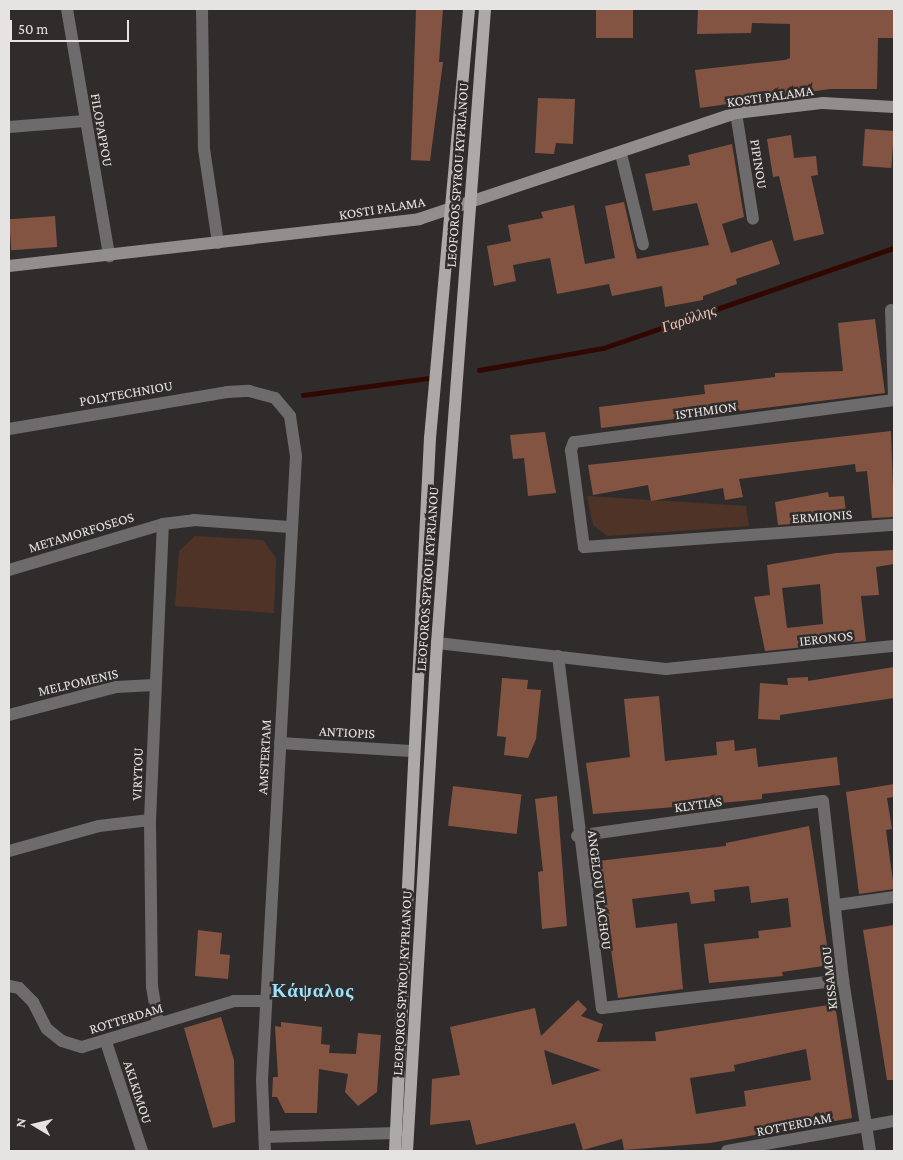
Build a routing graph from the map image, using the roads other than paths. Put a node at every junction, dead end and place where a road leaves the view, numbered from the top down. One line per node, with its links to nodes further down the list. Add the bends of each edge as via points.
1 (67, 9): 7 (street, FILOPAPPOU)
2 (202, 9): 13 (street, via 204,149)
3 (469, 9): 11 (main road, LEOFOROS SPYROU KYPRIANOU)
4 (485, 9): 10 (main road, LEOFOROS SPYROU KYPRIANOU)
5 (894, 108): 6 (street, KOSTI PALAMA, via 823,103)
6 (736, 113): 9 (street, KOSTI PALAMA); 12 (street, PIPINOU)
7 (85, 121): 8 (street); 15 (street, FILOPAPPOU)
8 (9, 127)
9 (621, 154): 10 (street, KOSTI PALAMA); 14 (street)
10 (470, 205): 11 (street, KOSTI PALAMA); 27 (main road, LEOFOROS SPYROU KYPRIANOU)
11 (452, 210): 13 (street, KOSTI PALAMA, via 419,220); 33 (main road, LEOFOROS SPYROU KYPRIANOU, via 430,438)
12 (753, 219)
13 (218, 243): 15 (street, KOSTI PALAMA)
14 (643, 244)
15 (109, 256): 16 (street, KOSTI PALAMA)
16 (9, 266)
17 (891, 310): 19 (street)
18 (249, 391): 21 (street, POLYTECHNIOU); 25 (street, AMSTERTAM, via 275,398 290,416 296,435)
19 (894, 396)
20 (894, 400): 22 (street, ISTHMION, via 574,442 571,450)
21 (9, 429)
22 (576, 493): 24 (street, ERMIONIS, via 584,547)
23 (163, 524): 25 (street, METAMORFOSEOS, via 194,520); 26 (street, METAMORFOSEOS); 30 (street, VIRYTOU)
24 (894, 525)
25 (290, 527): 32 (street, AMSTERTAM)
26 (9, 570)
27 (437, 643): 29 (street); 52 (main road, LEOFOROS SPYROU KYPRIANOU)
28 (894, 646): 29 (street, IERONOS, via 666,669 618,667)
29 (558, 656): 36 (street, ANGELOU VLACHOU)
30 (154, 685): 31 (street, MELPOMENIS, via 116,687); 35 (street, VIRYTOU)
31 (9, 715)
32 (280, 743): 33 (street, ANTIOPIS); 42 (street, AMSTERTAM)
33 (411, 751): 47 (main road, LEOFOROS SPYROU KYPRIANOU)
34 (823, 801): 36 (street, KLYTIAS); 39 (street, KISSAMOU)
35 (150, 820): 37 (street, via 99,826); 43 (street, VIRYTOU, via 152,987)
36 (577, 836): 40 (street, ANGELOU VLACHOU, via 602,1008)
37 (9, 851)
38 (894, 897): 39 (street)
39 (837, 905): 40 (street, KISSAMOU)
40 (842, 980): 46 (street, KISSAMOU)
41 (14, 987): 44 (street, ROTTERDAM, via 47,1029 62,1041 82,1046)
42 (266, 1001): 43 (street, ROTTERDAM, via 234,1001); 48 (street, AMSTERTAM, via 262,1080)
43 (158, 1024): 44 (street, ROTTERDAM)
44 (106, 1042): 49 (street, AKLKIMOU)
45 (894, 1121): 46 (street, ROTTERDAM)
46 (866, 1125): 53 (street, ROTTERDAM); 54 (street, KISSAMOU)
47 (396, 1133): 48 (street); 51 (main road, LEOFOROS SPYROU KYPRIANOU)
48 (265, 1137): 50 (street, AMSTERTAM)
49 (142, 1151)
50 (265, 1151)
51 (395, 1151)
52 (407, 1151)
53 (727, 1151)
54 (870, 1151)

